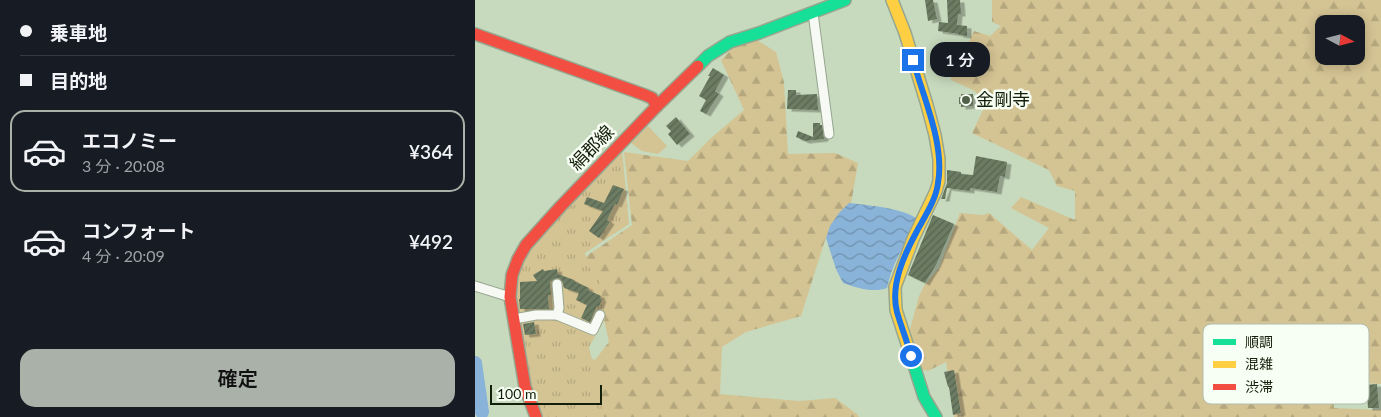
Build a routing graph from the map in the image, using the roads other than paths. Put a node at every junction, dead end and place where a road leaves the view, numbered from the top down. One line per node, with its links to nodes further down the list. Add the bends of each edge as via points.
1 (845, 0): 3 (street, 絹郡線)
2 (892, 0): 14 (street, via 927,105 939,159 937,191 913,239 895,287 896,310 924,397)
3 (813, 13): 5 (street, 絹郡線, via 719,48); 6 (street)
4 (475, 34): 5 (street, via 645,95 652,98)
5 (657, 106): 9 (street, 絹郡線, via 526,245 512,275)
6 (829, 134)
7 (557, 284): 10 (street)
8 (475, 286): 9 (street)
9 (510, 297): 12 (street, 絹郡線)
10 (557, 315): 11 (street, via 593,330); 12 (street)
11 (600, 315)
12 (514, 320): 13 (street, 絹郡線, via 525,387)
13 (536, 417)
14 (936, 417)

